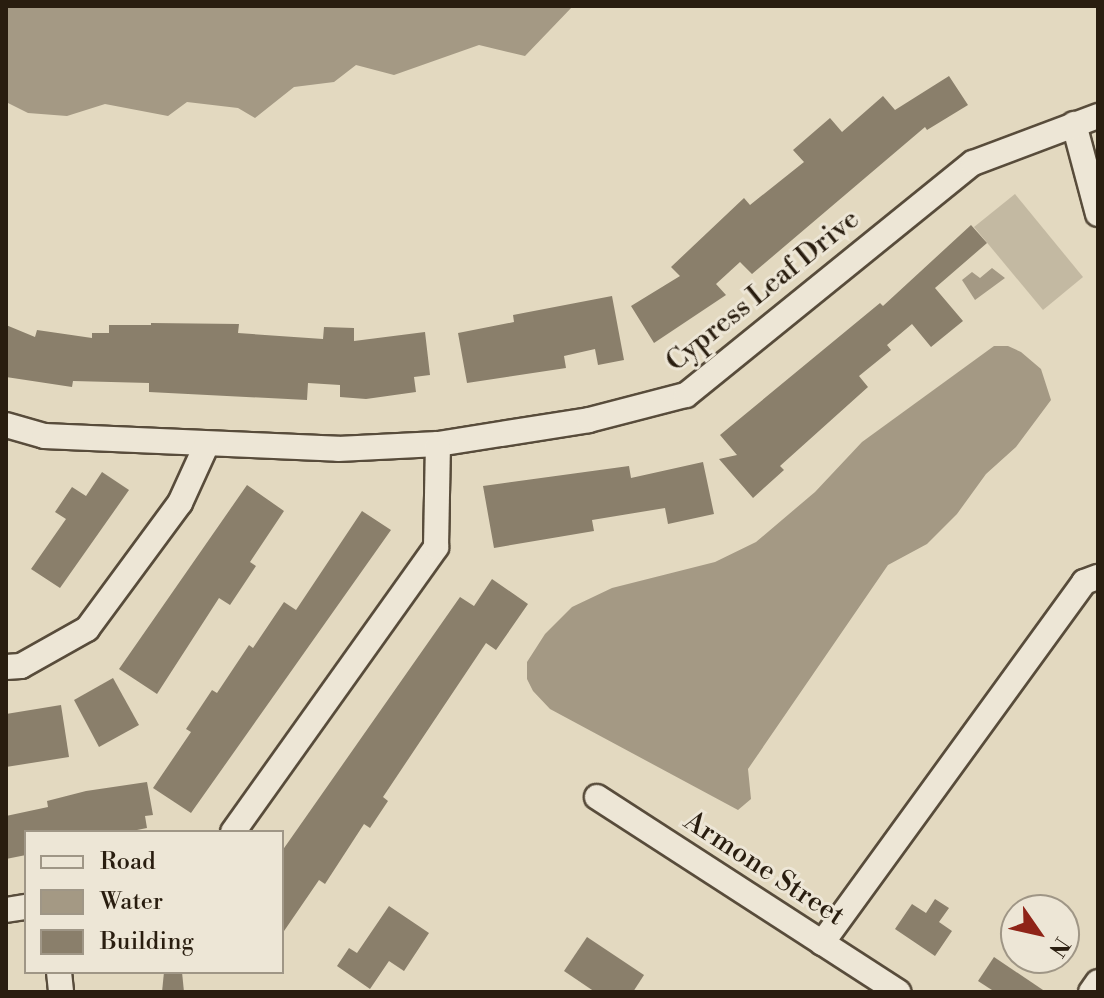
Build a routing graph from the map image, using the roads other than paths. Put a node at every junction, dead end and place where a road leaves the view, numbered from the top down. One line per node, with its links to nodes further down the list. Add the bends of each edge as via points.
1 (1098, 116): 2 (street, Cypress Leaf Drive)
2 (1074, 124): 3 (street); 5 (street, Cypress Leaf Drive, via 973,163 686,395 589,420)
3 (1098, 214)
4 (6, 425): 6 (street, Cypress Leaf Drive, via 44,436)
5 (438, 444): 6 (street, Cypress Leaf Drive, via 338,449); 10 (street, via 436,547)
6 (206, 446): 8 (street, via 180,503 87,629 21,666)
7 (1098, 577): 11 (street, via 1084,582)
8 (6, 667)
9 (597, 797): 11 (street, Armone Street)
10 (234, 830)
11 (822, 943): 13 (street, Armone Street)
12 (1098, 982): 14 (street)
13 (899, 992)
14 (1091, 992)

